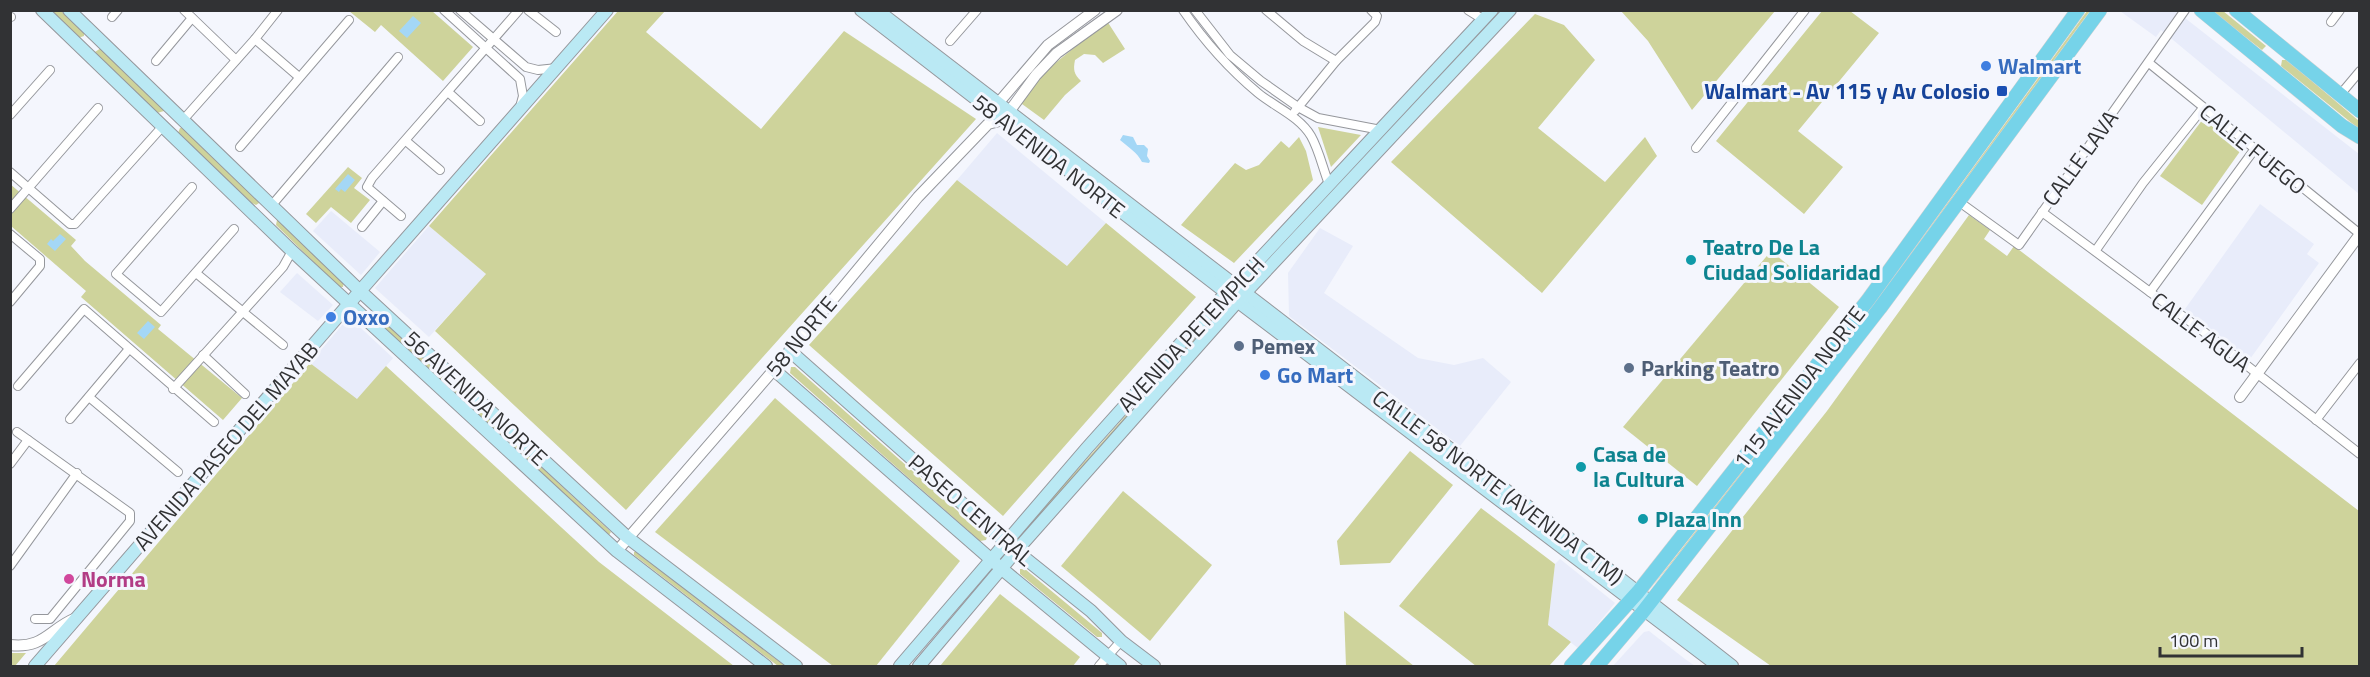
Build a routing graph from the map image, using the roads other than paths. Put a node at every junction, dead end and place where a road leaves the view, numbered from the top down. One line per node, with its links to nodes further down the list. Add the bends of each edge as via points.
1 (42, 10): 40 (main road, 56 AVENIDA NORTE)
2 (69, 10): 33 (main road, 56 AVENIDA NORTE)
3 (184, 10): 29 (street)
4 (444, 10): 39 (street)
5 (460, 10): 35 (street)
6 (519, 10): 35 (street)
7 (528, 10): 32 (street)
8 (607, 10): 49 (main road, AVENIDA PASEO DEL MAYAB)
9 (861, 10): 61 (main road, 58 AVENIDA NORTE)
10 (877, 10): 61 (main road, 58 AVENIDA NORTE)
11 (977, 10): 36 (street)
12 (1095, 10): 37 (street, 58 NORTE)
13 (1117, 10): 41 (street)
14 (1183, 10): 64 (street, via 1223,62)
15 (1195, 10): 56 (street, via 1230,55)
16 (1266, 10): 45 (street, via 1303,41)
17 (1468, 10): 28 (street)
18 (1510, 10): 96 (main road, AVENIDA PETEMPICH)
19 (1805, 10): 72 (street)
20 (2078, 10): 128 (main road, 115 AVENIDA NORTE, via 1868,300)
21 (2100, 10): 80 (main road, 115 AVENIDA NORTE)
22 (2185, 10): 47 (street, CALLE LAVA)
23 (2201, 10): 48 (main road)
24 (2236, 10): 38 (main road)
25 (2340, 10): 31 (street)
26 (1372, 11): 45 (street, via 1377,16 1375,22)
27 (275, 12): 34 (street)
28 (1488, 15): 68 (main road, AVENIDA PETEMPICH)
29 (192, 18): 43 (street); 44 (street)
30 (349, 20): 53 (street)
31 (2331, 22)
32 (556, 32)
33 (97, 37): 40 (main road); 63 (main road, 56 AVENIDA NORTE)
34 (255, 39): 43 (street); 53 (street)
35 (494, 40): 39 (street); 46 (street)
36 (950, 41)
37 (1048, 45): 41 (street); 61 (street, 58 NORTE)
38 (2280, 47): 48 (main road); 55 (main road)
39 (487, 48): 51 (street); 54 (street)
40 (84, 50): 67 (main road, 56 AVENIDA NORTE)
41 (1057, 52): 65 (street)
42 (398, 57): 81 (street)
43 (236, 60): 63 (street)
44 (156, 61)
45 (1336, 61): 56 (street)
46 (519, 62): 49 (street, via 538,70); 51 (street)
47 (2149, 63): 58 (street, CALLE FUEGO); 83 (street, CALLE LAVA)
48 (2267, 64): 69 (main road)
49 (556, 68): 60 (main road, AVENIDA PASEO DEL MAYAB)
50 (50, 70): 62 (street)
51 (512, 70): 60 (street, via 520,79 523,96)
52 (2360, 71): 55 (street)
53 (299, 77): 71 (street)
54 (448, 92): 66 (street); 70 (street)
55 (2339, 96): 59 (main road)
56 (1298, 107): 64 (street); 68 (street, via 1318,118)
57 (98, 108): 78 (street)
58 (2203, 108): 73 (street, CALLE FUEGO); 90 (street)
59 (2360, 111)
60 (518, 113): 94 (main road, AVENIDA PASEO DEL MAYAB)
61 (992, 113): 65 (main road, 58 AVENIDA NORTE); 65 (street); 102 (street, 58 NORTE)
62 (10, 115)
63 (179, 116): 67 (main road); 81 (main road, 56 AVENIDA NORTE)
64 (1292, 116): 76 (street, via 1311,136)
65 (1006, 117): 93 (main road, 58 AVENIDA NORTE)
66 (480, 121)
67 (163, 126): 78 (street, via 75,224 70,224); 85 (main road, 56 AVENIDA NORTE)
68 (1381, 130): 76 (main road, AVENIDA PETEMPICH)
69 (2360, 137)
70 (406, 141): 74 (street); 79 (street, via 367,187)
71 (240, 147)
72 (1696, 148)
73 (2254, 150): 89 (street, CALLE FUEGO); 95 (street)
74 (440, 170)
75 (10, 172): 78 (street)
76 (1329, 184): 93 (main road, AVENIDA PETEMPICH)
77 (192, 187): 92 (street, via 116,274 161,312)
78 (29, 188): 82 (street)
79 (383, 201): 84 (street); 86 (street)
80 (1958, 201): 83 (street, CALLE LAVA, via 2019,245); 129 (main road, 115 AVENIDA NORTE, via 1880,308)
81 (272, 205): 85 (main road); 94 (main road, 56 AVENIDA NORTE)
82 (10, 209)
83 (2042, 212): 90 (street, CALLE AGUA)
84 (401, 216)
85 (260, 219): 91 (main road, 56 AVENIDA NORTE)
86 (362, 227)
87 (234, 229): 92 (street)
88 (10, 234): 97 (street, via 40,260 40,266)
89 (2360, 234): 106 (street)
90 (2096, 250): 95 (street, CALLE AGUA)
91 (292, 251): 98 (main road, 56 AVENIDA NORTE); 99 (street, via 283,267)
92 (196, 273): 99 (street)
93 (1230, 288): 96 (main road, 58 AVENIDA NORTE); 122 (main road, AVENIDA PETEMPICH)
94 (360, 291): 98 (main road, AVENIDA PASEO DEL MAYAB); 121 (main road, 56 AVENIDA NORTE)
95 (2150, 292): 106 (street, CALLE AGUA)
96 (1241, 297): 124 (main road, AVENIDA PETEMPICH); 128 (main road, CALLE 58 NORTE (AVENIDA CTM))
97 (10, 302)
98 (348, 304): 123 (main road, 56 AVENIDA NORTE); 130 (main road, AVENIDA PASEO DEL MAYAB)
99 (242, 312): 100 (street); 103 (street)
100 (282, 345)
101 (129, 348): 107 (street, via 84,309); 108 (street); 110 (street)
102 (790, 351): 105 (street, 58 NORTE); 122 (main road, PASEO CENTRAL)
103 (203, 355): 108 (street); 109 (street)
104 (2358, 367): 113 (street)
105 (773, 369): 121 (street, 58 NORTE); 125 (main road, PASEO CENTRAL)
106 (2256, 374): 111 (street); 113 (street, CALLE AGUA)
107 (18, 386)
108 (173, 389): 114 (street)
109 (245, 394)
110 (89, 397): 112 (street); 119 (street)
111 (2240, 397)
112 (70, 419)
113 (2316, 420): 117 (street, CALLE AGUA)
114 (214, 422)
115 (16, 432): 116 (street)
116 (28, 440): 118 (street); 120 (street)
117 (2360, 454)
118 (10, 464)
119 (178, 472)
120 (77, 473): 126 (street); 131 (street, via 130,513 130,521 50,619)
121 (627, 537): 123 (street, 58 NORTE); 137 (main road, 56 AVENIDA NORTE)
122 (1006, 542): 124 (main road, PASEO CENTRAL); 125 (main road, AVENIDA PETEMPICH)
123 (616, 551): 136 (main road, 56 AVENIDA NORTE)
124 (1016, 551): 127 (main road, AVENIDA PETEMPICH); 132 (main road, PASEO CENTRAL, via 1091,611)
125 (991, 560): 127 (main road, PASEO CENTRAL); 138 (main road, AVENIDA PETEMPICH)
126 (10, 566)
127 (1002, 569): 134 (main road, PASEO CENTRAL); 139 (main road, AVENIDA PETEMPICH)
128 (1634, 596): 129 (main road, CALLE 58 NORTE (AVENIDA CTM)); 142 (main road, 115 AVENIDA NORTE)
129 (1647, 607): 143 (main road, 115 AVENIDA NORTE); 144 (main road); 145 (main road)
130 (76, 618): 133 (street, via 62,623 38,644); 135 (main road, AVENIDA PASEO DEL MAYAB)
131 (35, 619)
132 (1121, 641): 134 (street); 141 (main road, PASEO CENTRAL)
133 (10, 645)
134 (1104, 661): 140 (main road, PASEO CENTRAL)
135 (35, 666)
136 (766, 666)
137 (796, 666)
138 (900, 666)
139 (919, 666)
140 (1120, 666)
141 (1154, 666)
142 (1570, 666)
143 (1597, 666)
144 (1718, 666)
145 (1732, 666)

